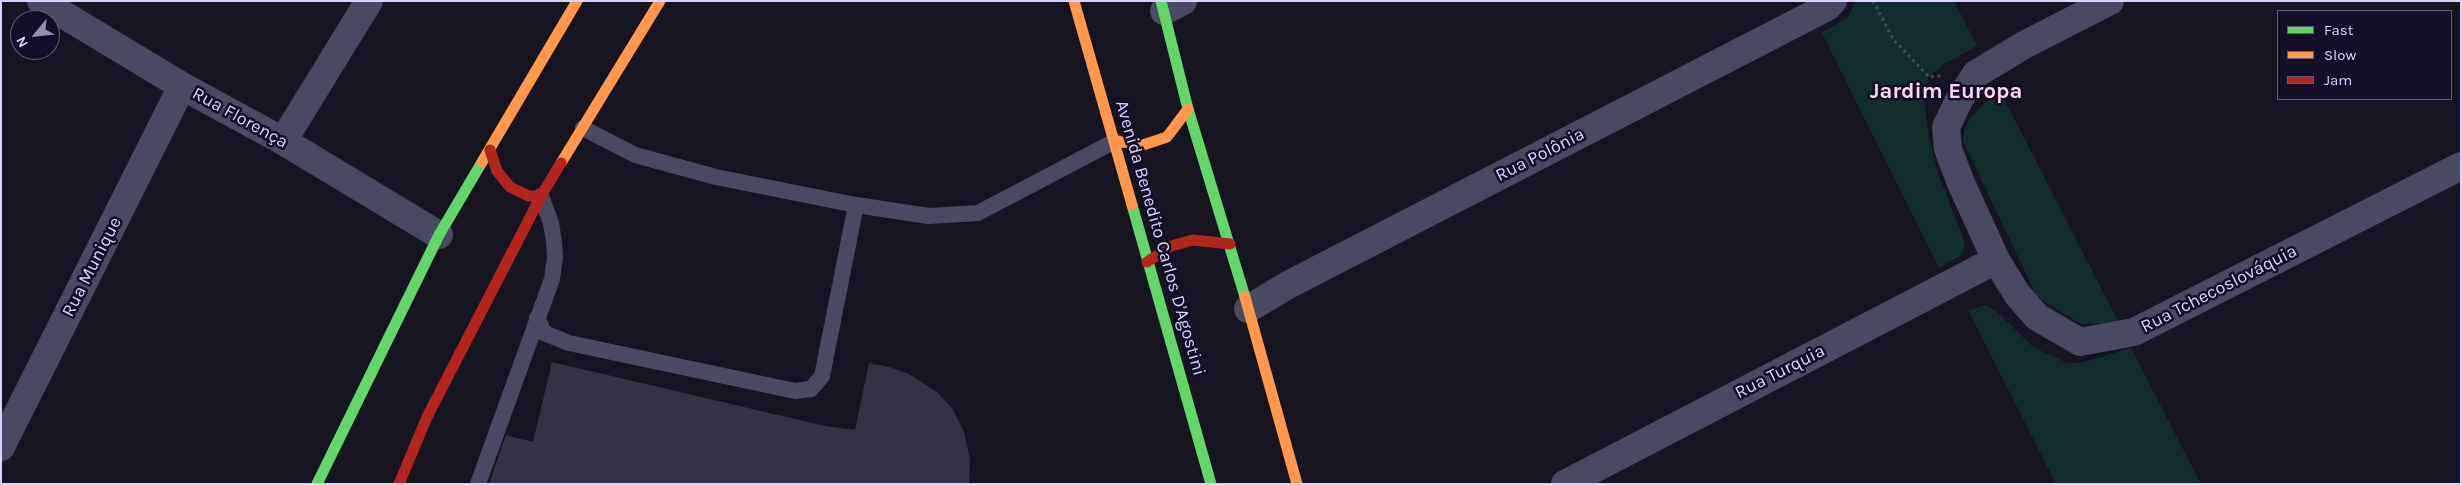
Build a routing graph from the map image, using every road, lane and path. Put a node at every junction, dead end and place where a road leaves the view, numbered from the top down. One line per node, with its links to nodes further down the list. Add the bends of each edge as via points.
1 (41, 1): 11 (street, Rua Florença)
2 (369, 1): 15 (street)
3 (577, 1): 16 (main road)
4 (660, 1): 13 (main road)
5 (1074, 1): 14 (main road, Avenida Benedito Carlos D'Agostini)
6 (1833, 1): 24 (street, Rua Polônia)
7 (1873, 1): 10 (path, via 1893,39 1929,77)
8 (2110, 1): 10 (street, via 2024,45)
9 (1170, 5): 12 (main road)
10 (1976, 74): 22 (street, Rua Tchecoslováquia, via 1946,127 1948,149)
11 (182, 86): 15 (street, Rua Florença); 26 (street, Rua Munique)
12 (1188, 109): 14 (main road, via 1167,137 1143,145); 21 (main road)
13 (583, 128): 18 (main road); 19 (lane, via 635,155 716,177)
14 (1115, 140): 19 (lane, via 978,213 929,216); 23 (main road, Avenida Benedito Carlos D'Agostini)
15 (283, 141): 20 (street, Rua Florença)
16 (490, 150): 18 (main road, via 497,172 510,187 529,196); 20 (main road)
17 (2461, 166): 22 (street, Rua Tchecoslováquia, via 2134,332 2080,342 2037,317 2016,294)
18 (541, 196): 25 (lane, via 550,223 555,258 552,279); 28 (main road, via 427,417)
19 (856, 205): 25 (lane, via 822,376 811,388 795,391 569,343 544,333)
20 (439, 235): 27 (main road)
21 (1230, 244): 23 (main road, via 1193,240 1171,246); 24 (main road)
22 (1996, 260): 32 (street, Rua Turquia)
23 (1147, 262): 30 (main road, Avenida Benedito Carlos D'Agostini)
24 (1248, 309): 31 (main road)
25 (537, 318): 29 (lane)
26 (1, 447)
27 (317, 484)
28 (399, 484)
29 (478, 484)
30 (1211, 484)
31 (1297, 484)
32 (1565, 484)

